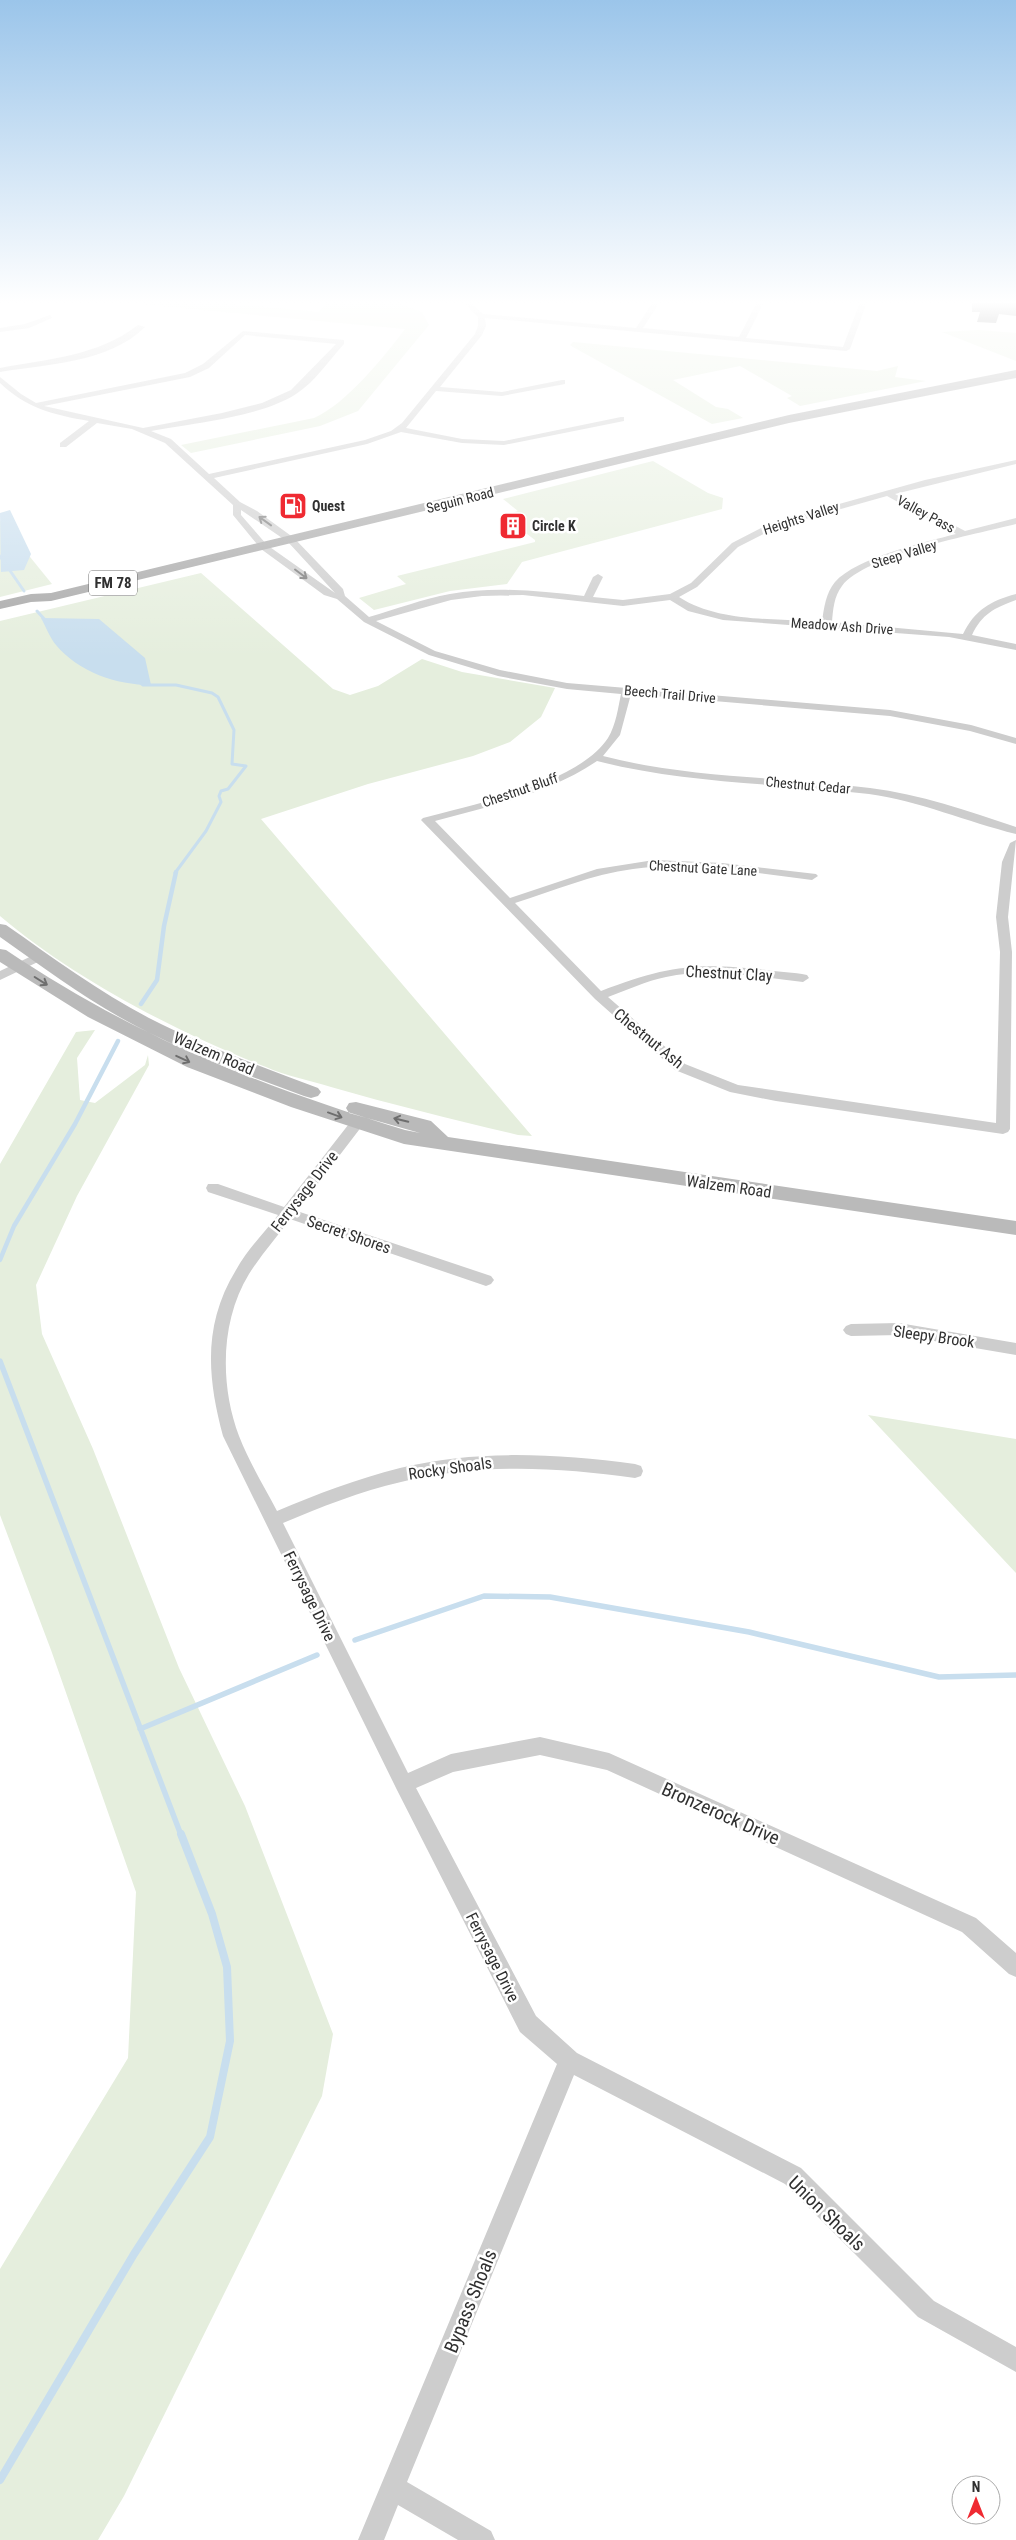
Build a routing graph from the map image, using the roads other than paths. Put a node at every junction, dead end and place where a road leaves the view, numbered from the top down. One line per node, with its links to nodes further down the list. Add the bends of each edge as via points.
1 (96, 420): 9 (street)
2 (99, 421): 7 (street, Beech Trail Drive)
3 (190, 421): 7 (street)
4 (408, 421): 8 (street)
5 (614, 421): 8 (street, via 504,443 462,442)
6 (783, 421): 16 (main road, Seguin Road / FM 78)
7 (143, 430): 11 (street, Beech Trail Drive, via 168,441)
8 (400, 430): 11 (street, via 367,442)
9 (63, 445)
10 (1016, 462): 12 (street, Heights Valley)
11 (207, 477): 13 (street, Beech Trail Drive)
12 (886, 493): 15 (street, Valley Pass); 21 (street, Heights Valley, via 762,530 724,554 694,585)
13 (236, 504): 16 (street, Beech Trail Drive, one-way to 13); 17 (street, Beech Trail Drive, via 237,516)
14 (1016, 521): 15 (street, Steep Valley)
15 (965, 535): 27 (street, Steep Valley, via 886,558 853,572 842,580 831,597)
16 (291, 540): 17 (main road, Seguin Road / FM 78); 20 (street, Beech Trail Drive, via 340,591)
17 (264, 547): 19 (main road, Seguin Road / FM 78); 20 (street, Beech Trail Drive, one-way to 20, via 327,593)
18 (598, 578): 23 (street)
19 (51, 597): 24 (main road, Seguin Road / FM 78); 25 (main road, Seguin Road / FM 78, via 38,604)
20 (340, 597): 26 (street, Beech Trail Drive)
21 (672, 597): 23 (street, Heights Valley, via 632,602); 27 (street, Meadow Ash Drive, via 691,609 710,615)
22 (1016, 597): 28 (street, via 988,606 976,615)
23 (587, 600): 26 (street, Heights Valley, via 522,592 482,593 450,597)
24 (0, 605)
25 (0, 614)
26 (367, 620): 30 (street, Beech Trail Drive, via 432,653 498,673 567,686)
27 (827, 625): 28 (street, Meadow Ash Drive)
28 (966, 637): 29 (street, Meadow Ash Drive)
29 (1016, 647)
30 (627, 690): 31 (street, Beech Trail Drive, via 890,713 971,728); 32 (street, Chestnut Bluff, via 616,731)
31 (1016, 741)
32 (596, 757): 33 (street, Chestnut Bluff, via 547,784); 34 (street, Chestnut Cedar, via 658,772 898,796)
33 (427, 820): 37 (street, Chestnut Ash)
34 (1016, 831)
35 (1016, 843): 44 (street, Chestnut Ash, via 1008,862 1002,917 1006,952 1003,1129 735,1089 680,1066)
36 (812, 876): 37 (street, Chestnut Gate Lane, via 680,863 642,864 593,874)
37 (508, 902): 44 (street, Chestnut Ash)
38 (0, 929): 40 (street, Walzem Road)
39 (0, 954): 41 (street, Walzem Road)
40 (38, 957): 41 (street); 46 (street, Walzem Road, one-way to 40, via 424,1126 365,1111 210,1053 142,1022)
41 (19, 967): 42 (street); 45 (street, Walzem Road, one-way to 45, via 118,1027 186,1061)
42 (0, 976)
43 (803, 978): 44 (street, Chestnut Clay, via 690,970 647,978)
44 (599, 996)
45 (357, 1123): 46 (street, Walzem Road, via 404,1138); 48 (street, Ferrysage Drive)
46 (443, 1142): 49 (street, Walzem Road)
47 (213, 1188): 48 (street, Secret Shores)
48 (286, 1212): 50 (street, Secret Shores); 54 (street, Ferrysage Drive, via 242,1272 228,1303 217,1367 231,1436)
49 (1016, 1228)
50 (486, 1280)
51 (851, 1330): 52 (street, Sleepy Brook, via 899,1330)
52 (1016, 1349)
53 (635, 1471): 54 (street, Rocky Shoals, via 583,1463 521,1460 453,1465 370,1483)
54 (272, 1520): 55 (street, Ferrysage Drive)
55 (404, 1784): 56 (street, Bronzerock Drive, via 451,1763 540,1746 609,1762 969,1925); 57 (street, Ferrysage Drive, via 528,2024)
56 (1016, 1967)
57 (569, 2061): 58 (street, Union Shoals, via 793,2176 926,2309); 59 (street, Bypass Shoals)
58 (1016, 2360)
59 (393, 2488): 60 (street, Bypass Shoals); 61 (street)
60 (371, 2540)
61 (482, 2540)

